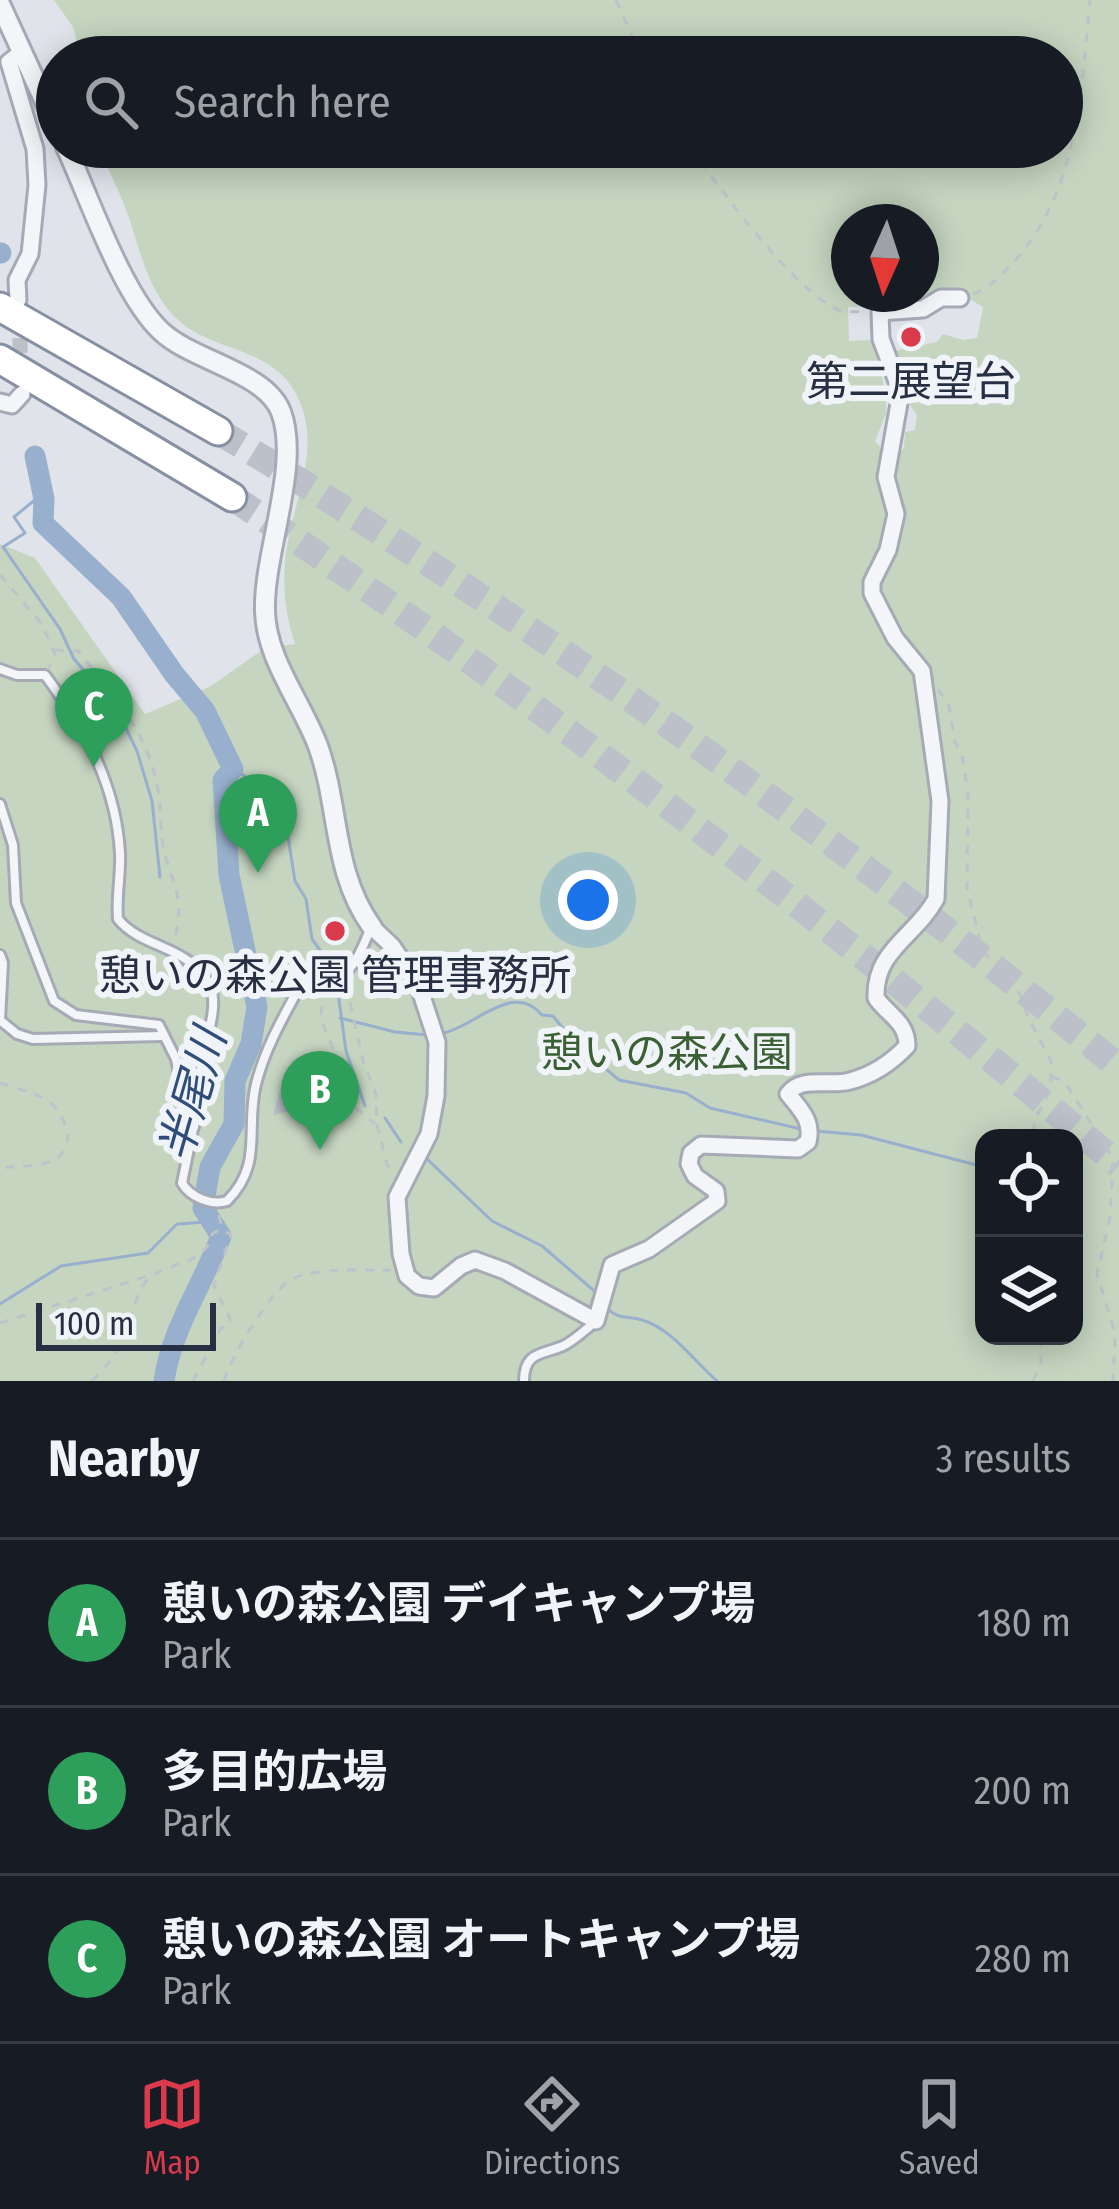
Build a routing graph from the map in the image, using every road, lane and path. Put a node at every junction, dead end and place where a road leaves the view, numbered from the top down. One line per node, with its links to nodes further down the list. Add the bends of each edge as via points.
1 (616, 0): 4 (path)
2 (1090, 0): 6 (path)
3 (0, 4): 5 (street)
4 (632, 36)
5 (22, 52): 7 (street); 8 (street, via 9,62)
6 (1083, 62)
7 (36, 82)
8 (36, 167)
9 (36, 168): 15 (street, via 30,254)
10 (76, 168): 29 (street, via 160,331 267,392 281,411 284,463 266,583 271,649 318,746 345,879)
11 (705, 168): 16 (path, via 739,214)
12 (1064, 168): 13 (path, via 1050,216 1031,244 989,288)
13 (960, 298): 14 (street)
14 (939, 299)
15 (9, 304): 21 (highway)
16 (831, 304)
17 (880, 312): 27 (street, via 901,392 886,476 893,535 872,593)
18 (0, 359): 22 (highway)
19 (22, 394): 20 (street, via 12,405)
20 (0, 402)
21 (218, 431)
22 (232, 497)
23 (0, 575): 24 (path)
24 (55, 650): 26 (path); 30 (path, via 78,651 118,698 147,751 182,908)
25 (0, 669): 26 (lane)
26 (45, 675): 30 (lane, via 107,781 120,855 118,919)
27 (924, 681): 35 (path, via 950,706 963,759 967,887 981,945 1014,979 1051,1061); 46 (street, via 940,800 936,899 894,945 875,986 876,998 903,1024 907,1046 847,1082 792,1087 788,1094 811,1130 798,1149 701,1145 691,1153 689,1164 717,1201 650,1249 612,1265)
28 (0, 804): 34 (lane, via 13,845 16,903 54,1001 76,1015 159,1025)
29 (372, 927): 32 (lane); 41 (street, via 418,984 437,1042 429,1134)
30 (173, 952): 38 (lane, via 199,969 214,1000)
31 (0, 955): 34 (lane, via 0,1020 17,1034)
32 (342, 975): 33 (lane); 37 (path, via 376,1094)
33 (315, 980): 37 (path, via 321,1019 356,1109); 42 (lane, via 299,988 267,1050 254,1091 249,1170)
34 (162, 1036): 38 (lane)
35 (1050, 1076): 39 (path); 54 (path, via 1064,1081 1113,1157 1097,1274 1115,1333)
36 (0, 1083): 40 (path, via 45,1100 68,1130 50,1162)
37 (377, 1125): 41 (path, via 387,1165)
38 (194, 1129): 42 (lane, via 182,1183)
39 (1033, 1129)
40 (0, 1168)
41 (406, 1173): 44 (street, via 397,1197)
42 (218, 1204): 43 (path)
43 (222, 1228): 45 (path, via 200,1255); 50 (path, via 231,1235 214,1285 230,1319)
44 (405, 1270): 46 (street, via 419,1286 434,1288 461,1266 488,1263); 51 (path, via 296,1276 240,1343)
45 (150, 1276): 47 (path); 49 (path, via 124,1338)
46 (596, 1321): 52 (lane, via 562,1346 534,1354)
47 (0, 1323)
48 (1040, 1345): 53 (path)
49 (92, 1381)
50 (194, 1381)
51 (224, 1381)
52 (524, 1381)
53 (1033, 1381)
54 (1113, 1381)

